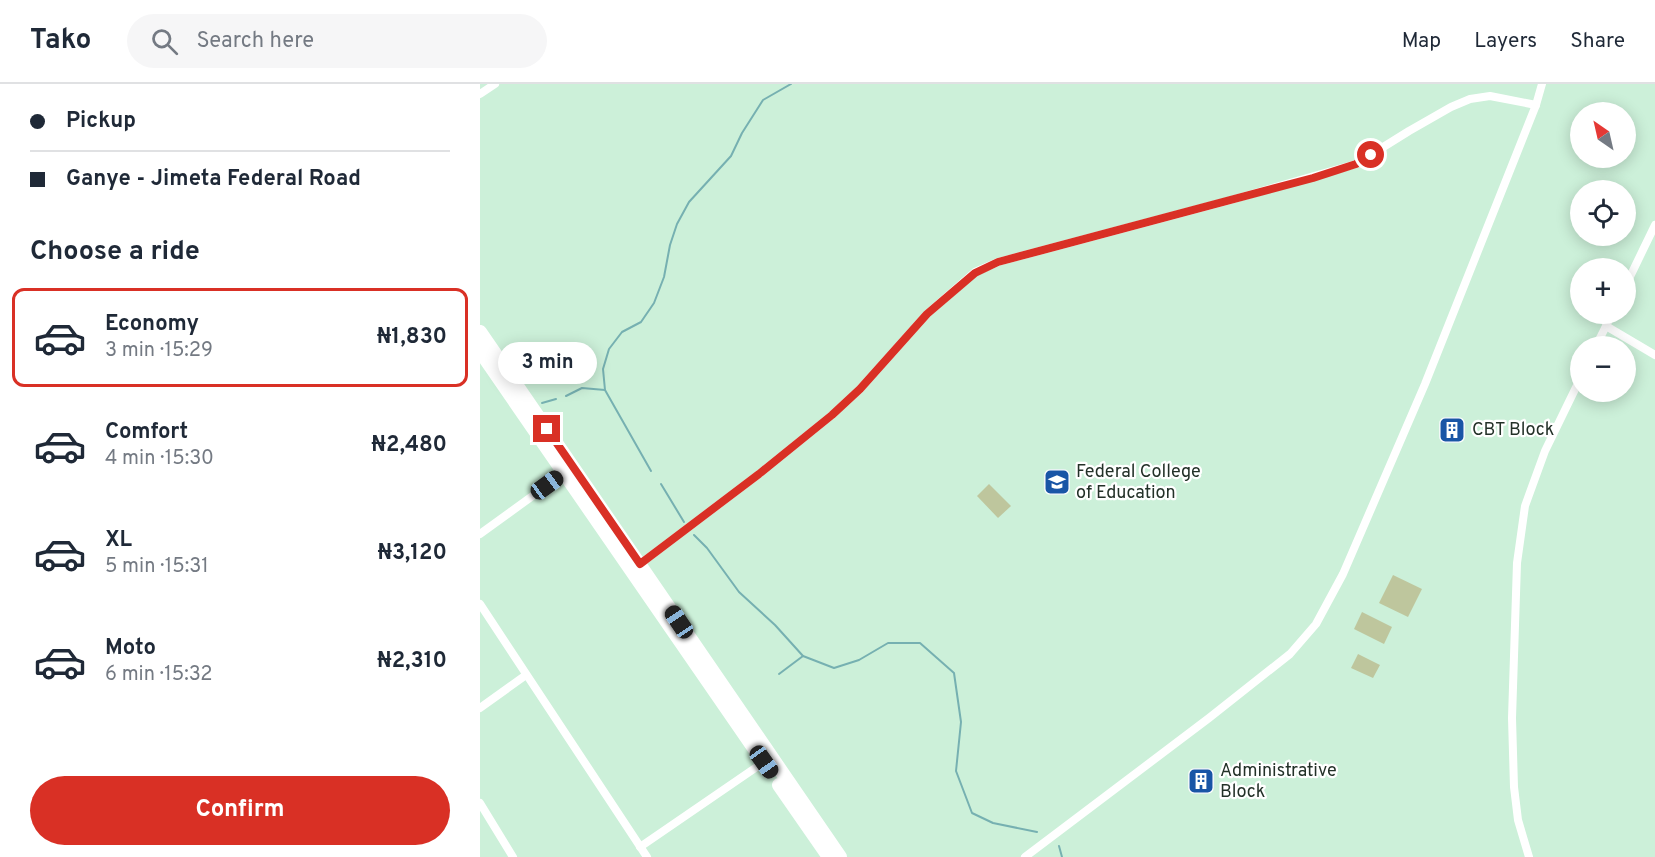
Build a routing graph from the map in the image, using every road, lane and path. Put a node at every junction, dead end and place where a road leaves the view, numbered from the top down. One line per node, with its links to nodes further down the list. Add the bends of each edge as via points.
1 (495, 84): 3 (street)
2 (1542, 84): 4 (street)
3 (480, 94)
4 (1536, 105): 15 (street, via 1490,96 1470,99 1356,164 998,262 975,273 927,314 832,415); 26 (street, via 1425,384 1343,573 1316,624 1274,667)
5 (1655, 225): 6 (street)
6 (1636, 264)
7 (1606, 326): 9 (street); 11 (street)
8 (480, 332): 13 (main road)
9 (1601, 336)
10 (480, 351): 13 (main road)
11 (1655, 355)
12 (1570, 400): 27 (street, via 1545,451 1525,506 1516,563 1514,787 1518,820)
13 (569, 470): 14 (street); 15 (main road); 19 (main road)
14 (480, 534)
15 (640, 564): 25 (main road)
16 (480, 604): 17 (street)
17 (526, 675): 18 (street); 21 (street)
18 (480, 708)
19 (764, 762): 21 (street); 24 (main road)
20 (480, 803): 22 (street)
21 (640, 847): 23 (street)
22 (513, 857)
23 (647, 857)
24 (829, 857)
25 (840, 857)
26 (1025, 857)
27 (1529, 857)

